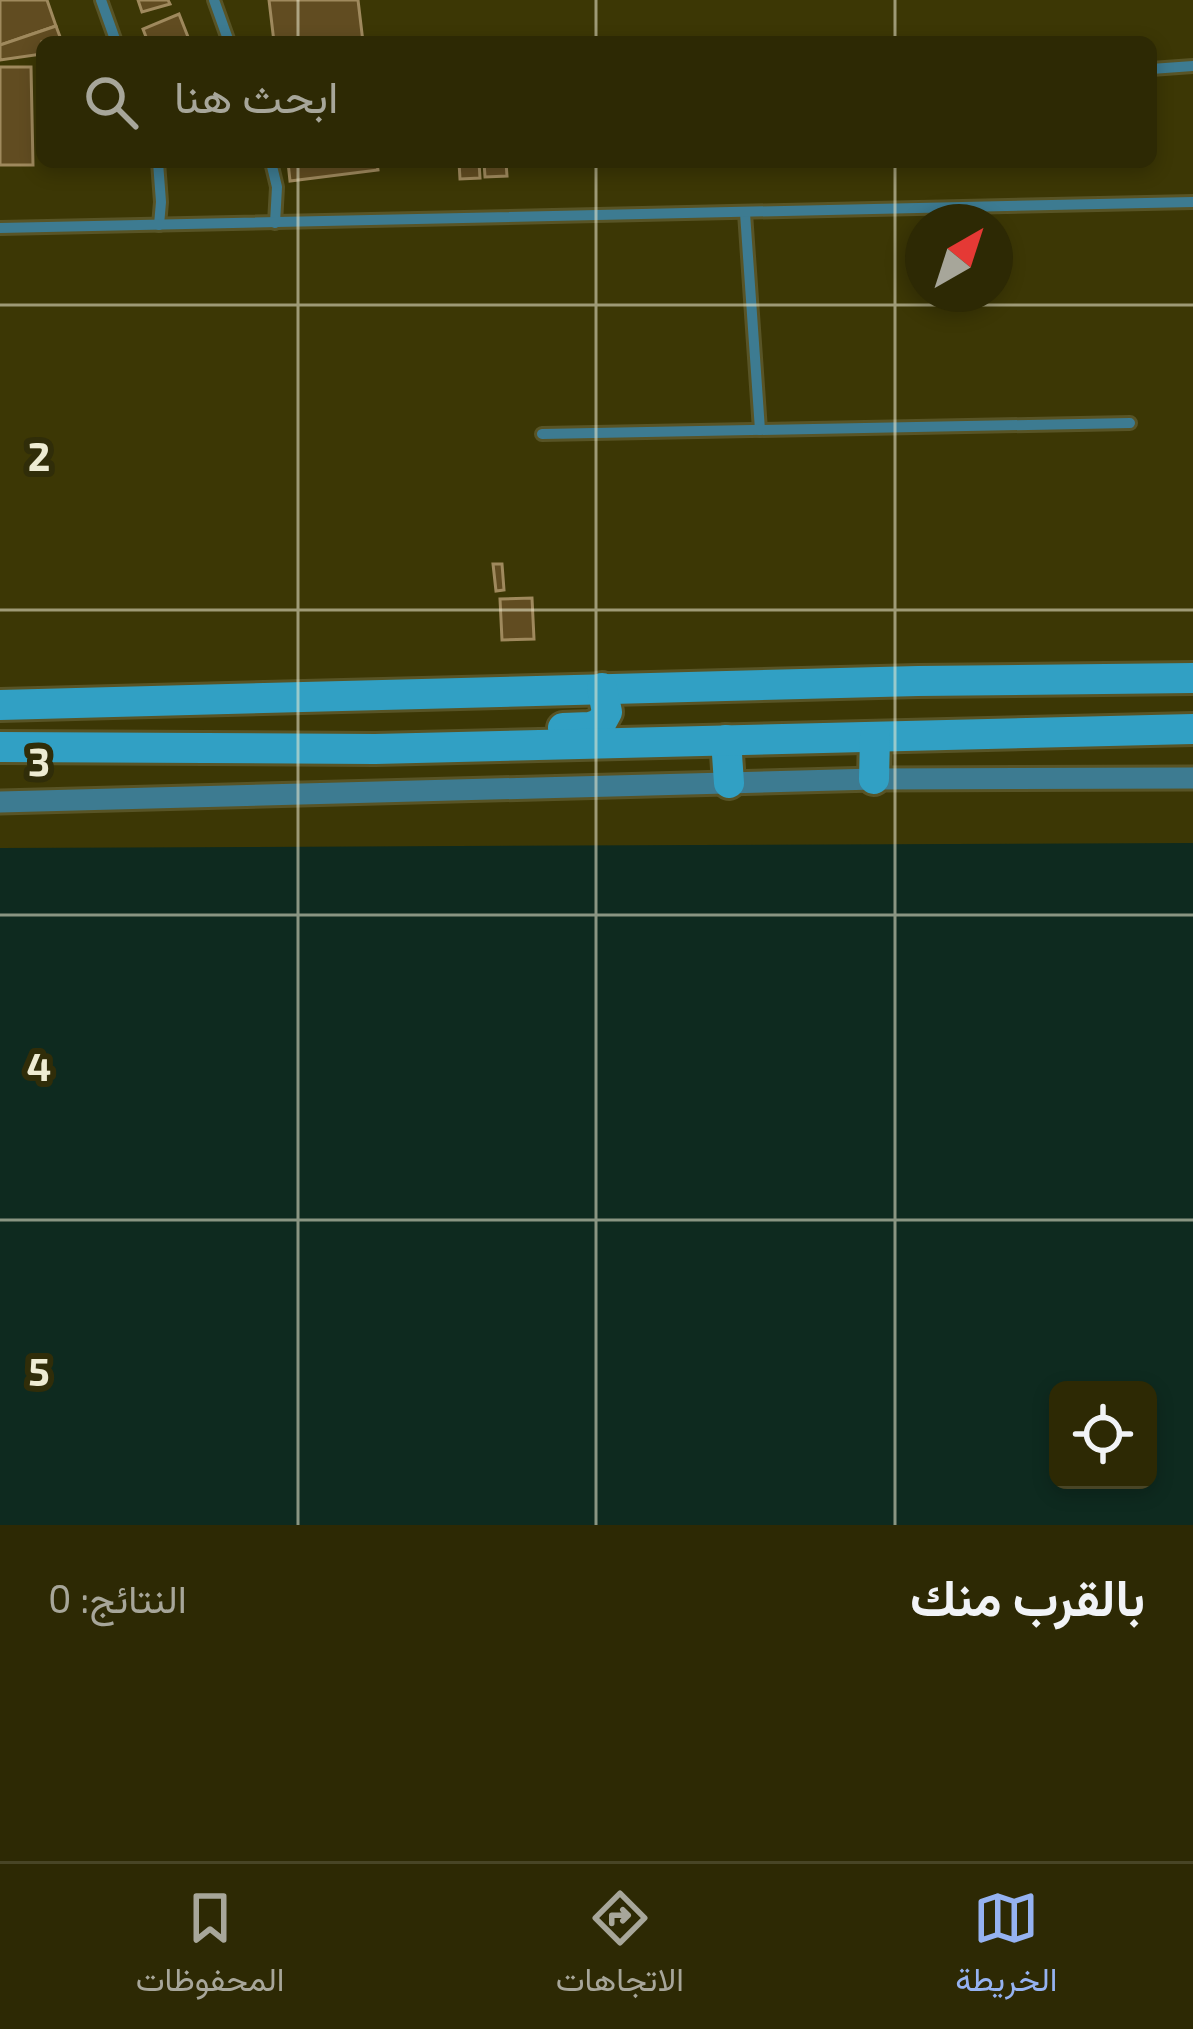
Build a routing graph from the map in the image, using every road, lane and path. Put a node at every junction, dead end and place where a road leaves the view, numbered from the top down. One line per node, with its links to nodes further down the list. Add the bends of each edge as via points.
1 (101, 0): 3 (lane)
2 (214, 0): 4 (lane)
3 (114, 36)
4 (227, 36)
5 (1193, 66): 6 (lane)
6 (1157, 69)
7 (158, 168): 12 (lane)
8 (273, 168): 11 (lane)
9 (1193, 202): 10 (lane)
10 (745, 213): 11 (lane); 15 (lane)
11 (275, 223): 12 (lane)
12 (159, 225): 13 (lane)
13 (0, 228)
14 (1130, 423): 15 (lane)
15 (760, 430): 16 (lane)
16 (542, 434)
17 (1193, 678): 18 (street)
18 (602, 688): 19 (street); 24 (street, via 607,712 596,726 436,730)
19 (0, 705)
20 (1193, 729): 21 (street)
21 (875, 737): 22 (street); 26 (street)
22 (726, 740): 24 (street); 27 (street)
23 (0, 746): 24 (street)
24 (375, 749)
25 (1193, 778): 26 (street)
26 (874, 779): 27 (street)
27 (729, 783): 28 (street)
28 (0, 802)

